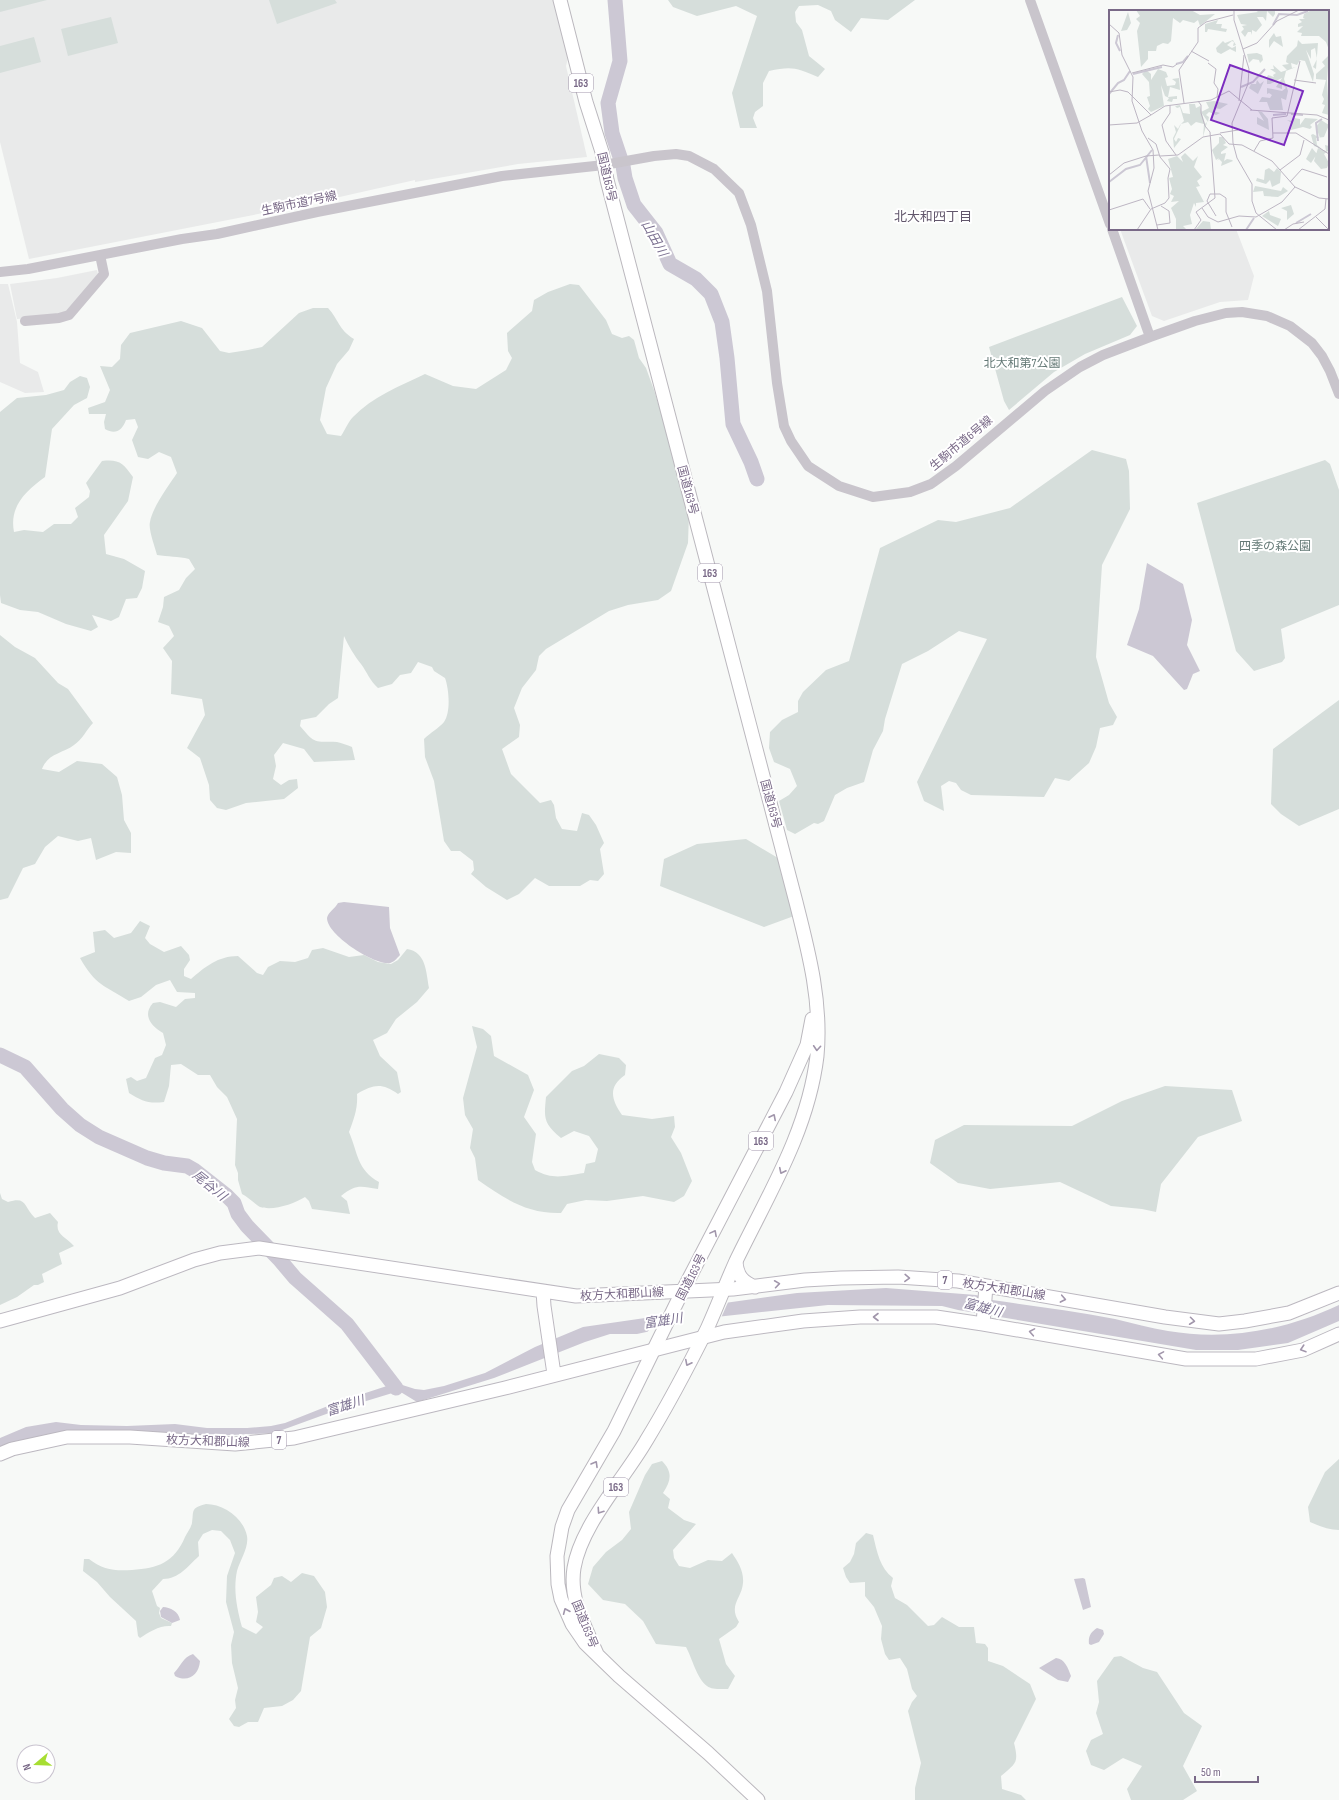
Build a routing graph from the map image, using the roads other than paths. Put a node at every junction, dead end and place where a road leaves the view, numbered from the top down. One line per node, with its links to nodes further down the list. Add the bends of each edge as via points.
1 (560, 0): 3 (main road, 国道163号 / 163)
2 (1030, 0): 4 (street)
3 (604, 165): 6 (street, 生駒市道7号線, via 502,176); 9 (street, 生駒市道6号線, via 654,156 689,156 714,169 738,193 750,225 767,291 784,426 808,466 839,486 873,497 910,492 931,484 1061,379 1103,356); 11 (main road, 国道163号 / 163, via 809,953)
4 (1109, 221)
5 (1112, 230): 9 (street)
6 (100, 255): 7 (street, 生駒市道7号線); 8 (street, via 104,274 69,315)
7 (0, 272)
8 (25, 321)
9 (1150, 337): 10 (street, 生駒市道6号線, via 1226,313 1242,312 1267,316 1290,326 1312,343 1330,371)
10 (1339, 394)
11 (814, 981): 12 (main road, 国道163号 / 163, one-way to 12, via 819,1019 817,1057 800,1127 783,1168); 16 (main road, 国道163号 / 163, one-way to 11, via 748,1168 798,1066 811,1027)
12 (736, 1262): 14 (main road, via 740,1278); 18 (main road, 国道163号 / 163)
13 (986, 1286): 14 (main road, 枚方大和郡山線 / 7, one-way to 13, via 805,1280 898,1278 958,1281); 17 (main road, 枚方大和郡山線 / 7, one-way to 17, via 1219,1324 1289,1313); 20 (main road)
14 (756, 1287): 18 (main road, 枚方大和郡山線 / 7)
15 (543, 1291): 16 (main road, 枚方大和郡山線 / 7, via 576,1296); 19 (main road, 枚方大和郡山線 / 7, via 259,1248 220,1253 194,1260 120,1288); 25 (main road)
16 (682, 1292): 18 (main road, 枚方大和郡山線 / 7); 23 (main road, 国道163号 / 163)
17 (1339, 1293)
18 (722, 1294): 21 (main road, 国道163号 / 163)
19 (0, 1321)
20 (983, 1324): 21 (main road, 枚方大和郡山線 / 7, one-way to 21, via 936,1317 860,1317 803,1320); 22 (main road, 枚方大和郡山線 / 7, one-way to 20, via 1302,1350 1256,1359 1186,1359)
21 (704, 1333): 23 (main road, 枚方大和郡山線 / 7); 28 (main road, 国道163号 / 163, one-way to 28, via 646,1441 579,1547 574,1569 574,1599)
22 (1339, 1334)
23 (654, 1349): 24 (main road, 枚方大和郡山線 / 7); 26 (main road, 国道163号 / 163)
24 (625, 1356): 25 (main road, 枚方大和郡山線 / 7); 26 (main road, via 637,1364)
25 (553, 1368): 27 (main road, 枚方大和郡山線 / 7, via 400,1413 294,1438 235,1444 130,1437 67,1437)
26 (641, 1378): 28 (main road, 国道163号 / 163, one-way to 26, via 577,1633 561,1598 557,1570 558,1542 568,1510 614,1431)
27 (0, 1454)
28 (597, 1654): 29 (main road, 国道163号 / 163)
29 (758, 1800)

